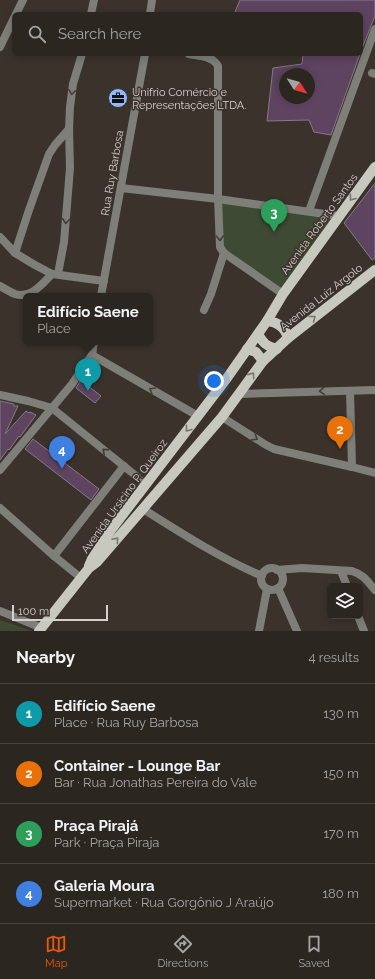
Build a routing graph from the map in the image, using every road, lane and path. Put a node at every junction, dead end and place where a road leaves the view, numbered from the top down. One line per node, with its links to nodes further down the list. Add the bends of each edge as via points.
1 (23, 0): 4 (street)
2 (94, 0): 5 (street)
3 (152, 0): 6 (street)
4 (17, 12)
5 (91, 12)
6 (150, 12)
7 (12, 22): 9 (street)
8 (375, 29): 17 (street)
9 (0, 45)
10 (81, 56): 13 (street, one-way to 13, via 70,107)
11 (145, 56): 15 (street, Rua Ruy Barbosa)
12 (200, 56): 16 (street, via 211,58 218,66)
13 (69, 129): 20 (street, via 49,154); 23 (street, one-way to 23, via 70,168 64,242)
14 (375, 167): 18 (main road, Avenida Roberto Santos, one-way to 18)
15 (121, 188): 16 (street); 24 (street, Rua Ruy Barbosa)
16 (218, 199): 17 (street); 21 (street, one-way to 21, via 220,247)
17 (309, 211): 18 (street)
18 (340, 216): 29 (main road, Avenida Roberto Santos)
19 (0, 237): 20 (street)
20 (15, 253): 23 (street)
21 (224, 253): 29 (street); 30 (street)
22 (375, 270): 33 (main road, Avenida Luiz Argolo, one-way to 22)
23 (55, 274): 24 (street); 26 (street)
24 (104, 281): 27 (street, Rua Ruy Barbosa)
25 (0, 286): 28 (street, via 15,294)
26 (29, 293)
27 (102, 293)
28 (23, 294)
29 (283, 294): 31 (main road, Avenida Ursicino P. Queiroz)
30 (204, 310)
31 (267, 321): 32 (main road, Avenida Ursicino P. Queiroz); 33 (main road, via 283,327 286,332)
32 (258, 334): 33 (main road, via 269,347); 35 (main road, Avenida Ursicino P. Queiroz)
33 (283, 343): 37 (main road, Avenida Ursicino P. Queiroz)
34 (94, 345): 36 (street)
35 (247, 349): 37 (main road, via 256,352); 43 (main road, Avenida Ursicino P. Queiroz)
36 (92, 356): 42 (street); 43 (street, one-way to 36)
37 (263, 361): 40 (main road, Avenida Ursicino P. Queiroz, one-way to 37)
38 (350, 390): 39 (street); 40 (street, one-way to 40); 46 (street)
39 (375, 390)
40 (239, 394): 44 (main road, Avenida Ursicino P. Queiroz)
41 (0, 395): 42 (street)
42 (52, 408): 45 (street, one-way to 42); 47 (street)
43 (198, 416): 49 (main road, Avenida Ursicino P. Queiroz, one-way to 49)
44 (222, 417): 46 (street, one-way to 46, via 274,449); 51 (main road, Avenida Ursicino P. Queiroz)
45 (124, 466): 49 (street); 52 (street)
46 (352, 467): 48 (street)
47 (0, 470)
48 (375, 473)
49 (146, 484): 53 (main road, Avenida Ursicino P. Queiroz, via 111,530)
50 (0, 508): 52 (street)
51 (143, 509): 53 (main road, Avenida Ursicino P. Queiroz, one-way to 51); 56 (street, via 225,559)
52 (54, 556): 57 (street)
53 (89, 568): 57 (main road)
54 (277, 570): 55 (street, via 302,568); 56 (street, via 270,569); 59 (street, via 283,579)
55 (341, 571): 58 (street); 61 (street, via 365,577)
56 (262, 576): 60 (street, via 262,583)
57 (81, 578): 64 (main road)
58 (346, 583)
59 (278, 588): 60 (street); 66 (street)
60 (267, 589): 65 (street)
61 (375, 590)
62 (0, 611): 64 (street)
63 (359, 619): 67 (street)
64 (40, 629)
65 (259, 631)
66 (297, 631)
67 (364, 631)

